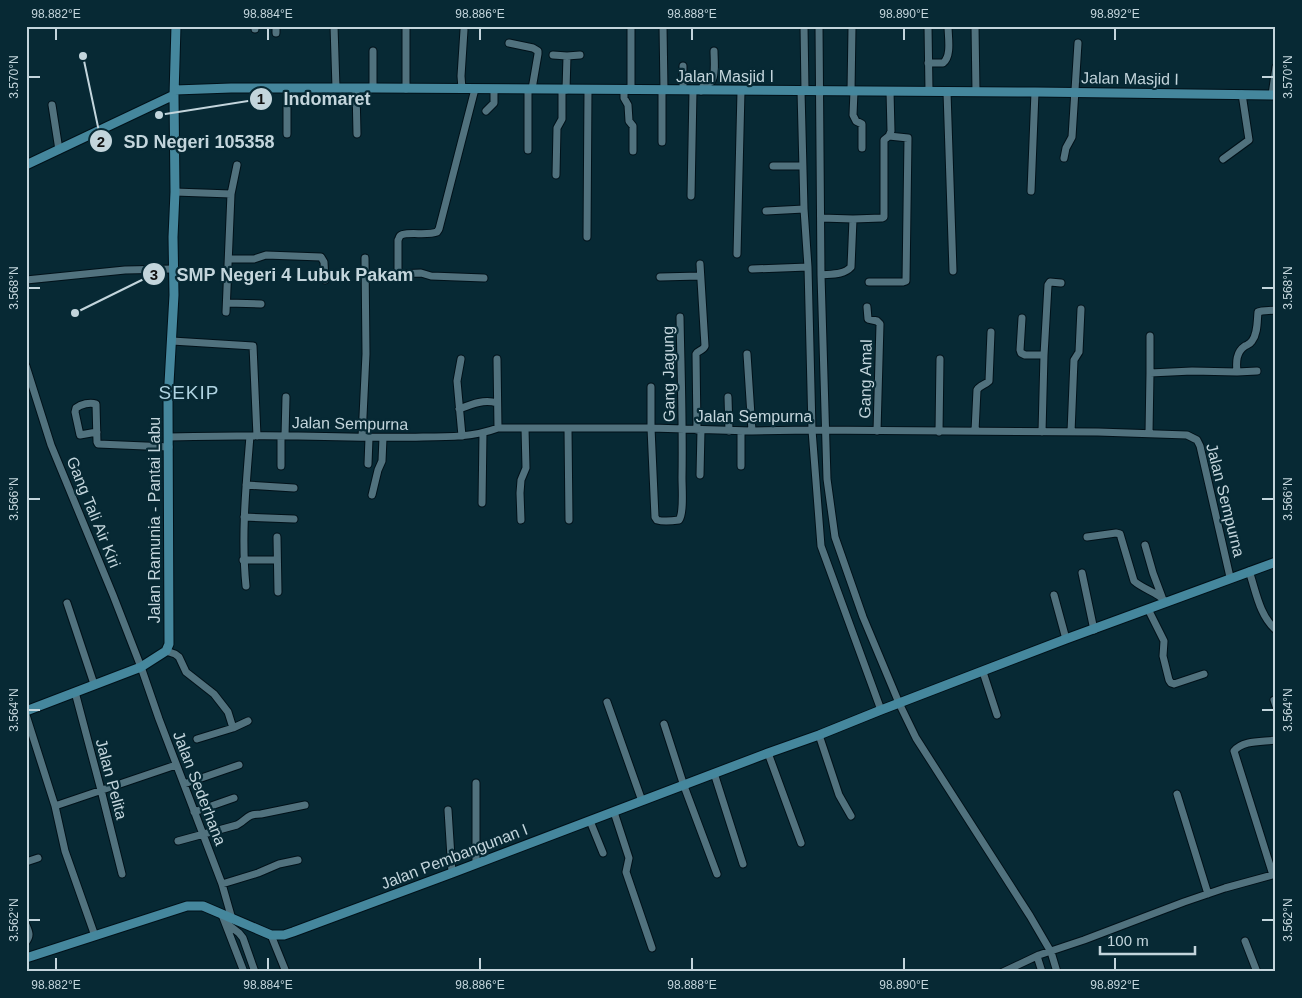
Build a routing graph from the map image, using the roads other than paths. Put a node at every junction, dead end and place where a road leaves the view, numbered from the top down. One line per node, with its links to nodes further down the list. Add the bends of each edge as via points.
1 (176, 26): 43 (main road, Jalan Ramunia - Pantai Labu)
2 (334, 26): 23 (street)
3 (406, 26): 27 (street)
4 (631, 26): 34 (street)
5 (663, 26): 35 (street)
6 (804, 26): 39 (street)
7 (818, 26): 39 (street)
8 (928, 26): 20 (street)
9 (948, 26): 20 (street, via 947,59)
10 (975, 26): 45 (street)
11 (852, 28): 40 (street)
12 (464, 30): 28 (street)
13 (509, 43): 30 (street, via 538,50)
14 (1078, 43): 47 (street)
15 (373, 51): 25 (street)
16 (714, 52): 37 (street, via 712,80)
17 (553, 55): 19 (street)
18 (580, 55): 19 (street)
19 (566, 56): 32 (street)
20 (928, 63): 42 (street)
21 (683, 66): 36 (street)
22 (1276, 67): 49 (street)
23 (336, 88): 24 (main road, Jalan Masjid I); 26 (main road, Jalan Masjid I)
24 (356, 88): 25 (main road, Jalan Masjid I); 53 (street)
25 (373, 88): 27 (main road, Jalan Masjid I)
26 (287, 89): 43 (main road, Jalan Masjid I); 52 (street)
27 (406, 89): 28 (main road, Jalan Masjid I)
28 (462, 89): 29 (main road, Jalan Masjid I)
29 (475, 89): 31 (main road, Jalan Masjid I); 84 (street, via 439,229 434,234 399,237)
30 (530, 89): 31 (main road, Jalan Masjid I); 32 (main road, Jalan Masjid I); 58 (street)
31 (494, 90): 51 (street, via 494,103)
32 (564, 90): 33 (main road, Jalan Masjid I); 66 (street, via 562,120 557,128)
33 (588, 90): 34 (main road, Jalan Masjid I); 75 (street)
34 (628, 90): 35 (main road, Jalan Masjid I); 59 (street, via 624,98 633,126)
35 (663, 90): 36 (main road, Jalan Masjid I); 55 (street)
36 (683, 90): 37 (main road, Jalan Masjid I)
37 (697, 91): 38 (main road, Jalan Masjid I); 70 (street)
38 (741, 91): 39 (main road, Jalan Masjid I); 76 (street)
39 (810, 91): 40 (main road, Jalan Masjid I); 65 (street); 73 (street)
40 (853, 91): 41 (main road, Jalan Masjid I); 56 (street, via 853,115 862,124)
41 (890, 91): 42 (main road, Jalan Masjid I); 54 (street)
42 (929, 91): 44 (main road, Jalan Masjid I)
43 (174, 92): 57 (main road); 68 (main road, Jalan Ramunia - Pantai Labu)
44 (947, 92): 45 (main road, Jalan Masjid I); 83 (street)
45 (976, 92): 46 (main road, Jalan Masjid I)
46 (1035, 92): 47 (main road, Jalan Masjid I); 67 (street)
47 (1076, 92): 48 (main road, Jalan Masjid I); 60 (street, via 1072,137)
48 (1242, 94): 49 (main road, Jalan Masjid I); 61 (street, via 1249,140)
49 (1274, 95)
50 (52, 105): 57 (street)
51 (486, 111)
52 (287, 134)
53 (357, 134)
54 (889, 136): 74 (street, via 884,140 884,217); 92 (street, via 908,138 906,280)
55 (662, 142)
56 (862, 148)
57 (59, 150): 62 (main road)
58 (528, 150)
59 (634, 151)
60 (1064, 158)
61 (1224, 159)
62 (26, 165)
63 (237, 165): 69 (street)
64 (773, 166): 65 (street)
65 (803, 166): 71 (street)
66 (556, 175)
67 (1031, 191)
68 (175, 192): 69 (street); 82 (main road, Jalan Ramunia - Pantai Labu)
69 (231, 194): 78 (street)
70 (691, 196)
71 (804, 209): 72 (street); 80 (street)
72 (766, 211)
73 (821, 218): 74 (street); 85 (street)
74 (853, 219): 85 (street, via 851,267 845,272)
75 (587, 238)
76 (737, 254)
77 (365, 258): 87 (street)
78 (229, 259): 91 (street, via 266,255 321,257); 94 (street)
79 (700, 264): 86 (street)
80 (808, 268): 81 (street); 100 (street)
81 (752, 269)
82 (173, 270): 90 (street, via 126,270); 106 (main road, Jalan Ramunia - Pantai Labu)
83 (954, 272)
84 (398, 273): 87 (street); 88 (street)
85 (822, 275): 101 (street)
86 (700, 276): 89 (street); 126 (street, via 705,346 696,354)
87 (365, 277): 144 (street)
88 (484, 278)
89 (660, 278)
90 (26, 280)
91 (325, 280)
92 (870, 282)
93 (1061, 283): 108 (street, via 1050,282 1048,285)
94 (226, 303): 95 (street); 99 (street)
95 (261, 304)
96 (867, 307): 132 (street, Gang Amal, via 868,318 880,324)
97 (1081, 310): 137 (street, via 1079,352 1074,360)
98 (1276, 310): 114 (street, via 1258,312 1255,335 1236,359)
99 (226, 312)
100 (810, 312): 101 (street); 127 (street)
101 (821, 312): 131 (street)
102 (680, 317): 125 (street, Gang Jagung)
103 (1022, 318): 108 (street, via 1021,353)
104 (991, 332): 133 (street, via 988,381 977,390)
105 (1150, 336): 115 (street)
106 (172, 341): 140 (street, via 253,346); 143 (main road, Jalan Ramunia - Pantai Labu)
107 (747, 354): 130 (street)
108 (1044, 355): 136 (street)
109 (462, 359): 120 (street, via 457,381)
110 (497, 359): 119 (street)
111 (940, 359): 135 (street)
112 (26, 366): 178 (street, Gang Tali Air Kiri, via 51,445)
113 (1257, 371): 114 (street)
114 (1237, 372): 115 (street)
115 (1150, 373): 139 (street)
116 (652, 387): 123 (street)
117 (286, 396): 141 (street)
118 (728, 397): 128 (street)
119 (497, 404): 120 (street, via 490,401); 121 (street)
120 (459, 409): 142 (street)
121 (498, 428): 122 (street, Jalan Sempurna); 138 (street, Jalan Sempurna)
122 (525, 428): 124 (street, Jalan Sempurna); 157 (street, via 526,466 521,480)
123 (651, 428): 124 (street, Jalan Sempurna); 125 (street, Jalan Sempurna); 125 (street, Gang Jagung, via 655,517 662,521 679,520 681,516)
124 (568, 429): 158 (street)
125 (683, 430): 126 (street, Jalan Sempurna)
126 (699, 430): 128 (street, Jalan Sempurna); 150 (street)
127 (813, 430): 130 (street, Jalan Sempurna); 131 (street, Jalan Sempurna); 184 (street, via 821,546)
128 (729, 431): 129 (street, Jalan Sempurna)
129 (741, 431): 130 (street, Jalan Sempurna); 149 (street)
130 (752, 431)
131 (824, 431): 132 (street, Jalan Sempurna); 184 (street, via 835,537)
132 (877, 431): 135 (street, Jalan Sempurna)
133 (975, 431): 135 (street, Jalan Sempurna); 136 (street, Jalan Sempurna)
134 (97, 432): 134 (street, via 96,404 80,405 75,412 80,435); 146 (street, via 97,443 101,445)
135 (939, 432)
136 (1042, 432): 137 (street, Jalan Sempurna)
137 (1071, 432): 139 (street, Jalan Sempurna)
138 (482, 433): 142 (street, Jalan Sempurna); 154 (street)
139 (1149, 433): 167 (street, Jalan Sempurna, via 1187,435 1197,440)
140 (253, 436): 141 (street, Jalan Sempurna); 143 (street, Jalan Sempurna); 151 (street)
141 (283, 436): 144 (street, Jalan Sempurna); 148 (street)
142 (462, 436): 145 (street, Jalan Sempurna)
143 (169, 437): 146 (main road, Jalan Ramunia - Pantai Labu)
144 (365, 438): 145 (street, Jalan Sempurna); 147 (street)
145 (383, 438): 153 (street, via 382,461)
146 (169, 447): 177 (main road, Jalan Ramunia - Pantai Labu, via 169,644)
147 (368, 464)
148 (281, 466)
149 (741, 466)
150 (700, 475)
151 (246, 485): 152 (street); 155 (street)
152 (294, 488)
153 (372, 495)
154 (482, 503)
155 (244, 517): 156 (street); 162 (street)
156 (294, 519)
157 (521, 520)
158 (569, 520)
159 (277, 536): 163 (street)
160 (1087, 537): 171 (street, via 1120,534 1134,581)
161 (1145, 544): 171 (street)
162 (243, 560): 163 (street); 168 (street)
163 (277, 560): 169 (street)
164 (1276, 562): 165 (main road, Jalan Pembangunan I)
165 (1249, 571): 167 (main road, Jalan Pembangunan I); 175 (street, via 1261,610)
166 (1082, 573): 174 (street)
167 (1230, 577): 171 (main road, Jalan Pembangunan I)
168 (246, 586)
169 (278, 592)
170 (1054, 595): 176 (street)
171 (1164, 600): 173 (main road, Jalan Pembangunan I)
172 (67, 603): 181 (street)
173 (1148, 609): 174 (main road, Jalan Pembangunan I); 180 (street, via 1164,641 1163,656 1171,683)
174 (1094, 630): 176 (main road, Jalan Pembangunan I)
175 (1276, 630)
176 (1066, 640): 179 (main road, Jalan Pembangunan I)
177 (166, 651): 178 (main road); 190 (street, via 179,657 186,672 214,694 228,712)
178 (141, 667): 181 (main road); 195 (street, Jalan Sederhana)
179 (983, 672): 184 (main road, Jalan Pembangunan I); 187 (street)
180 (1204, 674)
181 (94, 684): 182 (main road)
182 (75, 692): 185 (main road); 201 (street, Jalan Pelita)
183 (607, 702): 204 (street)
184 (891, 706): 191 (main road, Jalan Pembangunan I); 234 (street, via 916,738 1030,916)
185 (26, 711)
186 (26, 715): 206 (street)
187 (997, 715)
188 (248, 721): 190 (street)
189 (664, 724): 200 (street)
190 (233, 728): 192 (street)
191 (819, 735): 194 (main road, Jalan Pembangunan I); 210 (street, via 839,795)
192 (197, 739)
193 (1276, 740): 224 (street, via 1251,743 1234,751)
194 (768, 753): 197 (main road, Jalan Pembangunan I); 214 (street)
195 (176, 765): 199 (street, Jalan Sederhana); 201 (street)
196 (239, 765): 199 (street)
197 (714, 774): 200 (main road, Jalan Pembangunan I); 220 (street)
198 (476, 783): 219 (street)
199 (184, 784): 208 (street, Jalan Sederhana)
200 (684, 786): 204 (main road, Jalan Pembangunan I); 223 (street)
201 (102, 790): 206 (street); 222 (street, Jalan Pelita)
202 (1177, 794): 226 (street)
203 (234, 798): 208 (street)
204 (642, 801): 209 (main road, Jalan Pembangunan I)
205 (305, 805): 212 (street, via 249,815 237,825)
206 (55, 806): 230 (street, via 65,851)
207 (448, 810): 221 (street)
208 (194, 812): 212 (street, Jalan Sederhana)
209 (614, 812): 211 (main road, Jalan Pembangunan I); 233 (street, via 629,858 628,878)
210 (851, 816)
211 (590, 821): 215 (street); 219 (main road, Jalan Pembangunan I)
212 (203, 834): 213 (street); 225 (street, Jalan Sederhana)
213 (178, 841)
214 (801, 843)
215 (603, 853)
216 (38, 858): 218 (street)
217 (298, 860): 225 (street)
218 (26, 862)
219 (476, 864): 221 (main road, Jalan Pembangunan I)
220 (743, 864)
221 (452, 873): 229 (main road, Jalan Pembangunan I, via 293,932)
222 (122, 874)
223 (717, 874)
224 (1274, 874): 226 (street)
225 (222, 884): 227 (street, Jalan Sederhana)
226 (1208, 894): 234 (street)
227 (226, 919): 229 (main road); 230 (main road, via 202,906 187,906); 236 (street, Jalan Sederhana); 237 (street, via 243,938)
228 (26, 925): 232 (street, via 30,934)
229 (271, 935): 238 (street)
230 (95, 936): 235 (main road)
231 (1245, 941): 242 (street)
232 (26, 942)
233 (652, 948)
234 (1043, 954): 239 (street); 240 (street); 241 (street)
235 (26, 958)
236 (244, 972)
237 (255, 972)
238 (286, 972)
239 (1003, 972)
240 (1042, 972)
241 (1057, 972)
242 (1256, 972)

